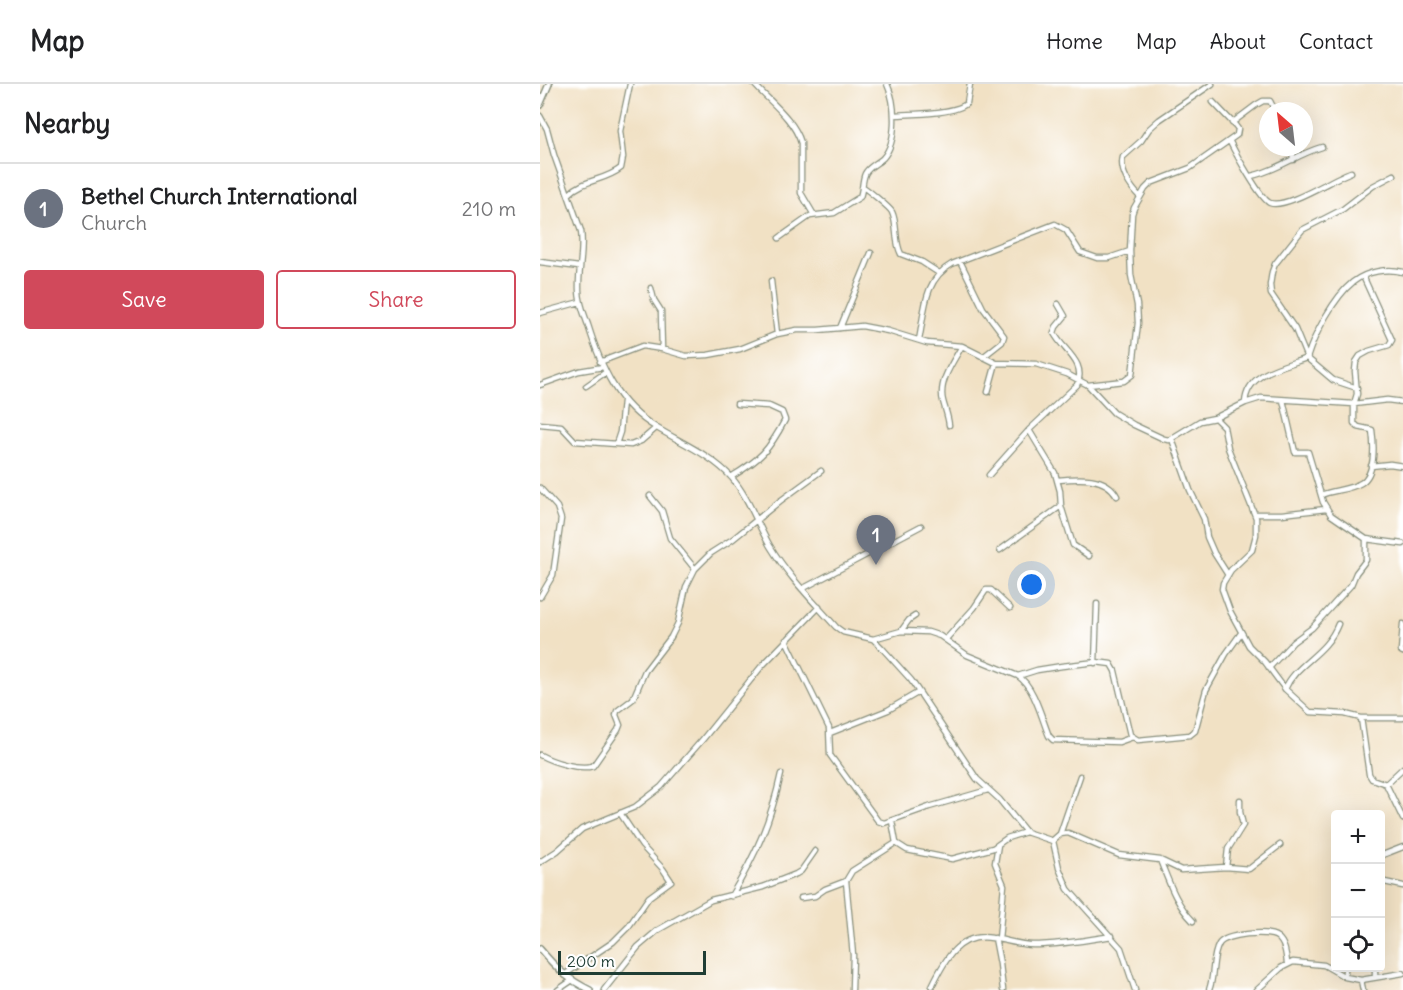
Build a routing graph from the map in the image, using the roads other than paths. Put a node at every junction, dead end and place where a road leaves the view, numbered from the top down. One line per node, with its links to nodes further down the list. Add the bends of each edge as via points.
1 (549, 84): 9 (street)
2 (630, 84): 21 (street, via 620,131 621,168 580,185)
3 (754, 84): 23 (street, via 799,136 801,193)
4 (887, 84): 10 (street)
5 (970, 84): 10 (street, via 967,103 959,109)
6 (1212, 84): 22 (street, via 1159,120 1123,157 1123,169)
7 (1213, 102): 12 (street)
8 (1259, 104): 12 (street)
9 (540, 105)
10 (894, 115): 20 (street, via 885,156 866,172)
11 (540, 116): 21 (street)
12 (1232, 123): 13 (street, via 1238,132)
13 (1230, 142): 19 (street); 22 (street, via 1190,168 1151,183)
14 (1322, 147): 16 (street)
15 (1293, 156): 16 (street)
16 (1293, 160): 19 (street)
17 (1351, 172): 19 (street, via 1276,204 1265,199)
18 (1394, 175): 44 (street, via 1302,230 1275,264 1271,294 1294,329)
19 (1251, 176)
20 (863, 187): 23 (street, via 860,197 846,207 828,215); 31 (street, via 891,209 902,254)
21 (569, 194): 29 (street, via 582,241)
22 (1140, 197): 25 (street, via 1132,214)
23 (814, 215): 24 (street)
24 (779, 238)
25 (1130, 251): 27 (street, via 1109,258 1080,252 1066,230 1055,224); 50 (street, via 1138,323 1132,375 1124,381)
26 (871, 253): 38 (street)
27 (960, 261): 31 (street); 43 (street, via 983,308 1004,336)
28 (540, 262): 29 (street)
29 (579, 267): 35 (street)
30 (1403, 272): 32 (street, via 1385,270)
31 (939, 273): 40 (street, via 926,298)
32 (1363, 276): 44 (street, via 1350,285 1325,316); 52 (street, via 1392,340 1358,359)
33 (771, 281): 39 (street)
34 (651, 288): 42 (street, via 661,311)
35 (580, 302): 37 (street); 45 (street)
36 (1058, 304): 48 (street, via 1065,316 1054,333 1080,368)
37 (540, 313)
38 (840, 328): 39 (street); 40 (street, via 861,326)
39 (777, 333): 42 (street, via 740,349 708,355 686,356)
40 (920, 340): 41 (street)
41 (962, 346): 43 (street); 62 (street, via 943,384)
42 (662, 349): 45 (street, via 642,346)
43 (983, 357): 46 (street)
44 (1306, 358): 52 (street, via 1333,380); 57 (street, via 1258,378 1248,386)
45 (600, 362): 47 (street)
46 (996, 363): 48 (street, via 1036,364); 53 (street)
47 (604, 370): 49 (street, via 579,371); 51 (street); 55 (street)
48 (1080, 379): 50 (street); 64 (street)
49 (540, 385)
50 (1088, 385): 65 (street, via 1114,413 1164,439)
51 (586, 386)
52 (1357, 388): 59 (street)
53 (988, 393)
54 (1283, 400): 57 (street, via 1261,398); 59 (street); 74 (street, via 1295,452 1308,452)
55 (623, 401): 63 (street); 66 (street)
56 (1403, 402): 59 (street)
57 (1245, 403): 60 (street)
58 (737, 404): 71 (street, via 770,406 782,412 785,420 771,446)
59 (1354, 404): 67 (street, via 1355,424 1372,431)
60 (1215, 418): 65 (street, via 1200,421); 79 (street, via 1224,427 1234,467)
61 (540, 424): 66 (street, via 561,426 575,441)
62 (949, 424)
63 (656, 428): 66 (street, via 636,443); 71 (street, via 702,454)
64 (1029, 430): 70 (street); 72 (street)
65 (1172, 439): 87 (street, via 1204,519 1207,537)
66 (616, 444)
67 (1371, 466): 68 (street); 74 (street, via 1364,481)
68 (1403, 466)
69 (821, 471): 80 (street)
70 (989, 475)
71 (731, 477): 80 (street)
72 (1057, 480): 76 (street, via 1106,483); 77 (street)
73 (540, 488): 89 (street, via 561,519 553,575)
74 (1321, 495): 78 (street)
75 (651, 496): 86 (street, via 662,511 670,538)
76 (1117, 496)
77 (1061, 506): 84 (street); 85 (street, via 1073,545)
78 (1326, 509): 79 (street); 82 (street)
79 (1256, 514): 87 (street, via 1252,550)
80 (756, 520): 86 (street); 88 (street, via 788,573)
81 (921, 526): 88 (street)
82 (1366, 539): 83 (street); 103 (street, via 1366,560 1351,585)
83 (1403, 544)
84 (1000, 550)
85 (1089, 556)
86 (695, 568): 111 (street, via 671,638 645,671 633,699 617,711 620,725 597,762 585,767)
87 (1228, 575): 97 (street, via 1222,589)
88 (802, 588): 91 (street)
89 (540, 597)
90 (1097, 604): 102 (street)
91 (819, 607): 98 (street, via 843,632); 100 (street)
92 (1010, 608): 99 (street, via 986,590)
93 (915, 616): 96 (street)
94 (1338, 624): 105 (street, via 1324,648)
95 (1403, 624): 101 (street)
96 (902, 631): 98 (street); 99 (street, via 928,632)
97 (1241, 633): 103 (street); 110 (street, via 1206,690 1195,731 1190,735 1146,740)
98 (873, 639): 106 (street)
99 (946, 639): 104 (street, via 967,655)
100 (786, 640): 109 (street); 120 (street, via 661,788)
101 (1403, 652)
102 (1095, 663): 104 (street); 110 (street, via 1113,666)
103 (1269, 668): 105 (street)
104 (1018, 676): 110 (street, via 1034,698 1053,740 1119,742)
105 (1285, 689): 107 (street, via 1310,712)
106 (919, 692): 109 (street, via 888,710); 116 (street, via 961,757)
107 (1361, 718): 108 (street); 115 (street, via 1367,770 1372,779)
108 (1403, 718)
109 (830, 733): 122 (street, via 830,755 878,821)
110 (1133, 737)
111 (540, 755)
112 (1403, 768): 115 (street)
113 (781, 774): 138 (street, via 766,830)
114 (1080, 776): 124 (street)
115 (1386, 784): 119 (street)
116 (988, 790): 122 (street); 123 (street)
117 (1403, 799): 119 (street)
118 (1240, 800): 134 (street, via 1243,825 1228,849)
119 (1395, 801): 121 (street)
120 (620, 813): 133 (street, via 582,829); 148 (street, via 671,881 649,897 614,942)
121 (1403, 819)
122 (892, 821): 126 (street)
123 (1026, 832): 125 (street); 127 (street)
124 (1060, 834): 125 (street); 132 (street, via 1071,834 1119,855)
125 (1052, 840): 141 (street, via 1068,889)
126 (896, 843): 127 (street, via 906,850 952,859); 135 (street, via 852,871)
127 (998, 845): 142 (street, via 995,863 1004,885)
128 (1280, 845): 134 (street, via 1248,869)
129 (1403, 847): 131 (street)
130 (815, 851): 138 (street, via 796,874)
131 (1385, 854)
132 (1160, 860): 134 (street, via 1186,871); 140 (street, via 1183,912)
133 (540, 862)
134 (1226, 867)
135 (846, 881): 139 (street, via 815,896); 154 (street, via 851,916)
136 (1385, 882): 137 (street)
137 (1403, 886)
138 (731, 896): 157 (street, via 711,900 658,930 638,947)
139 (801, 898)
140 (1193, 921)
141 (1112, 936): 142 (street, via 1032,945); 160 (street, via 1121,948)
142 (997, 939): 153 (street, via 976,938 960,944); 159 (street)
143 (540, 949): 148 (street)
144 (1287, 963): 149 (street, via 1324,965); 161 (street, via 1282,943 1271,934 1228,937 1220,942 1216,952); 162 (street)
145 (1345, 972): 149 (street)
146 (1375, 972): 150 (street)
147 (1403, 973): 150 (street)
148 (564, 975): 152 (street)
149 (1345, 977): 151 (street)
150 (1375, 977): 151 (street)
151 (1361, 980): 163 (street)
152 (571, 981): 155 (street); 156 (street)
153 (932, 986)
154 (852, 987): 158 (street)
155 (558, 990)
156 (590, 990)
157 (604, 990)
158 (858, 990)
159 (1003, 990)
160 (1135, 990)
161 (1209, 990)
162 (1257, 990)
163 (1363, 990)

